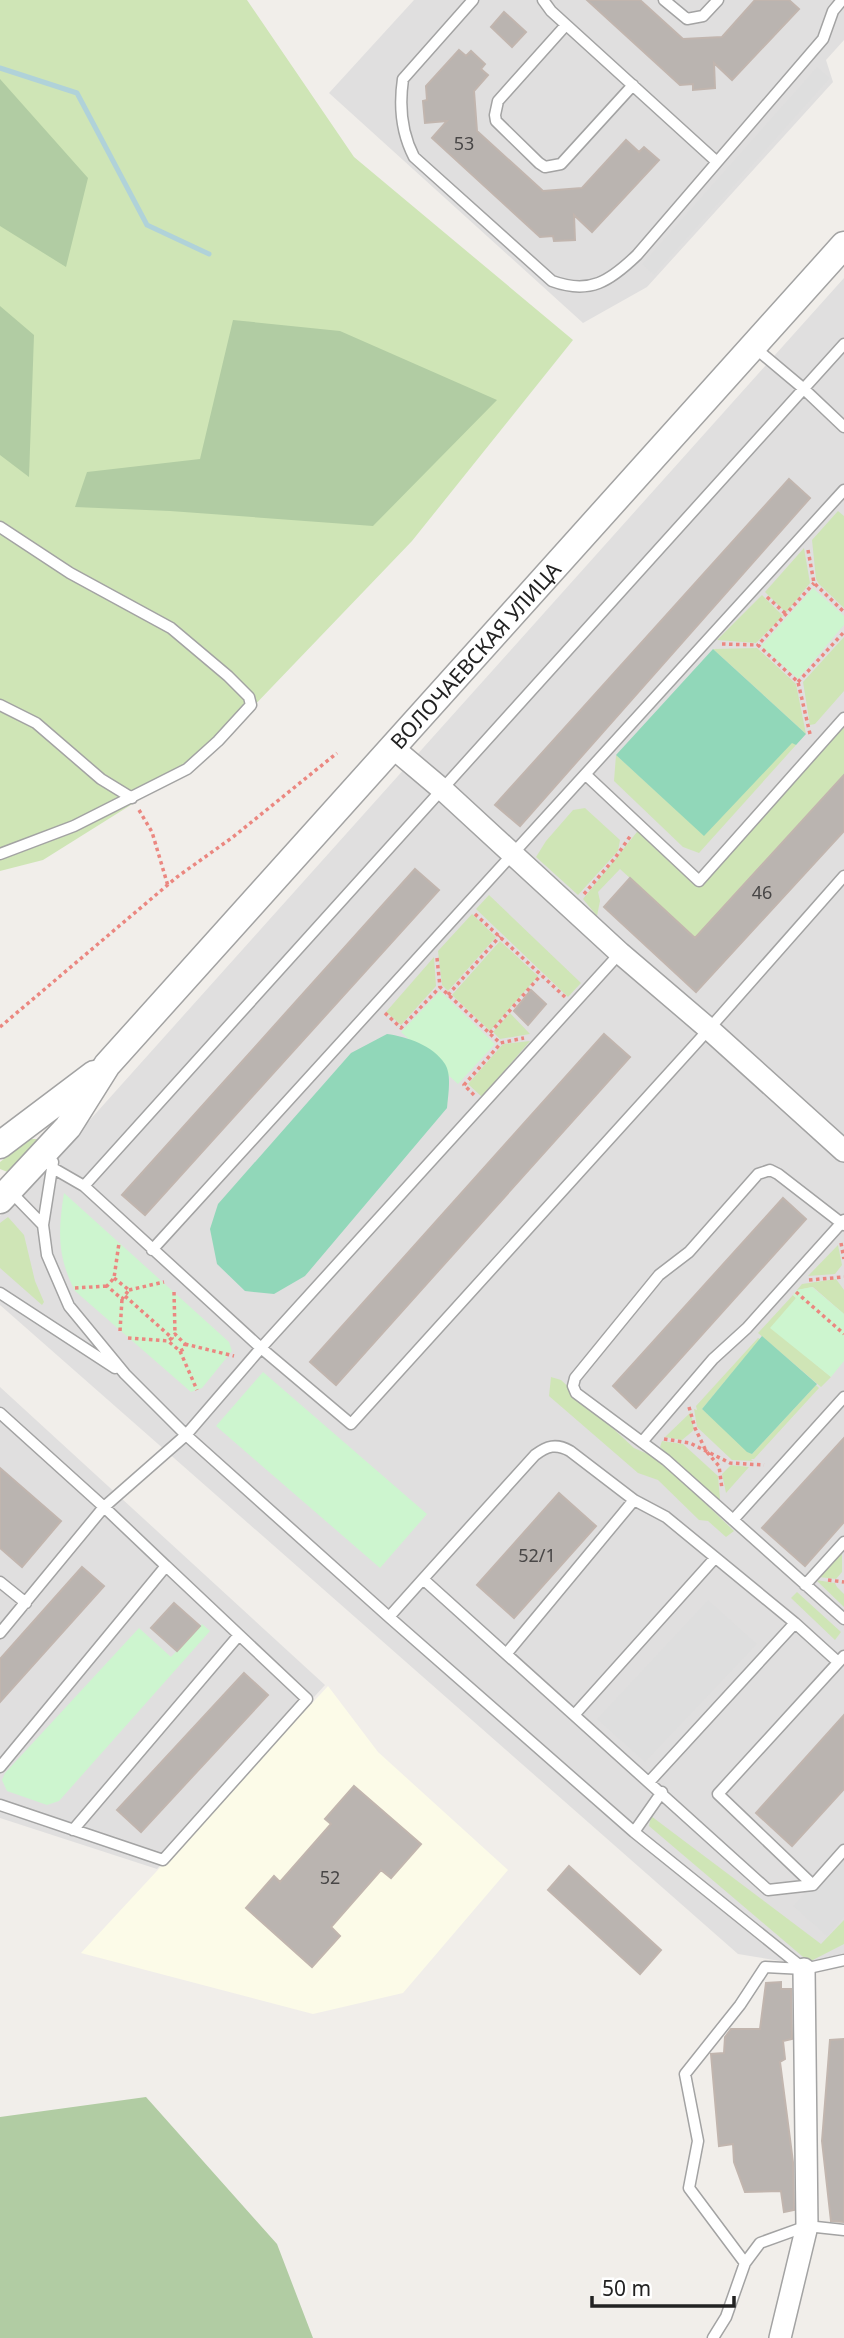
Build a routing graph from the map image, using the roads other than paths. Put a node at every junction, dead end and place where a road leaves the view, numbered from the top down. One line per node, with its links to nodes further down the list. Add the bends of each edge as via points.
1 (473, 0): 8 (lane, via 403,79 403,128 414,157 552,281 580,288 619,273)
2 (543, 0): 6 (lane)
3 (664, 0): 4 (lane, via 687,19 703,16)
4 (718, 0)
5 (842, 0): 8 (lane, via 823,39)
6 (566, 25): 7 (lane); 7 (lane, via 498,101 495,115 501,128 539,163 545,167 561,164)
7 (633, 85): 8 (lane)
8 (717, 162)
9 (844, 245): 11 (street, ВОЛОЧАЕВСКАЯ УЛИЦА)
10 (844, 344): 12 (lane)
11 (754, 347): 12 (lane); 18 (street, ВОЛОЧАЕВСКАЯ УЛИЦА)
12 (804, 389): 13 (lane); 20 (lane)
13 (844, 427)
14 (844, 490): 19 (lane)
15 (0, 527): 21 (lane, via 70,573 171,628 249,697 251,705 187,769)
16 (0, 705): 21 (lane, via 36,723 101,779)
17 (844, 718): 19 (lane, via 699,881)
18 (392, 747): 20 (street); 27 (street, ВОЛОЧАЕВСКАЯ УЛИЦА)
19 (586, 775): 23 (lane)
20 (443, 790): 23 (street); 32 (lane)
21 (132, 798): 22 (lane)
22 (0, 854)
23 (512, 855): 25 (street); 36 (lane)
24 (844, 876): 26 (lane)
25 (620, 953): 26 (street); 38 (lane)
26 (709, 1029): 30 (street); 38 (lane, via 351,1424)
27 (107, 1065): 28 (street, ВОЛОЧАЕВСКАЯ УЛИЦА); 29 (street, ВОЛОЧАЕВСКАЯ УЛИЦА)
28 (68, 1128): 31 (lane); 33 (street, ВОЛОЧАЕВСКАЯ УЛИЦА)
29 (0, 1145)
30 (844, 1151)
31 (51, 1167): 32 (lane); 35 (lane)
32 (84, 1186): 36 (lane)
33 (3, 1191): 35 (lane)
34 (843, 1223): 43 (lane, via 713,1359); 43 (lane, via 778,1174 765,1171 756,1175 689,1252 659,1275 573,1381 576,1393)
35 (43, 1225): 39 (lane, via 47,1255 69,1306)
36 (152, 1250): 38 (lane)
37 (0, 1293): 39 (lane)
38 (261, 1348): 42 (lane)
39 (125, 1374): 42 (lane)
40 (844, 1397): 46 (lane)
41 (0, 1413): 45 (lane)
42 (186, 1435): 45 (lane); 54 (lane)
43 (646, 1438): 46 (lane)
44 (634, 1500): 48 (lane, via 666,1517); 50 (lane, via 570,1451 559,1446 546,1448); 59 (lane)
45 (104, 1507): 49 (lane); 53 (lane)
46 (733, 1520): 52 (lane)
47 (844, 1542): 52 (lane)
48 (715, 1558): 56 (lane); 61 (lane)
49 (166, 1566): 58 (lane); 62 (lane)
50 (423, 1579): 54 (lane); 59 (lane)
51 (0, 1582): 53 (lane)
52 (805, 1585): 55 (lane)
53 (26, 1603): 57 (lane)
54 (389, 1617): 67 (lane)
55 (844, 1619)
56 (795, 1623): 60 (lane); 63 (lane)
57 (0, 1633)
58 (239, 1635): 66 (lane); 66 (lane, via 307,1699 163,1860)
59 (507, 1653): 61 (lane)
60 (841, 1659): 69 (lane, via 718,1794)
61 (575, 1714): 63 (lane)
62 (0, 1767)
63 (650, 1781): 64 (lane)
64 (662, 1792): 67 (lane); 69 (lane, via 768,1890)
65 (0, 1805): 66 (lane)
66 (73, 1830)
67 (634, 1832): 71 (lane)
68 (844, 1850): 69 (lane)
69 (813, 1885)
70 (844, 1960): 71 (lane)
71 (804, 1969): 72 (street); 74 (lane, via 765,1967 685,2074 698,2141 689,2188)
72 (807, 2226): 73 (lane); 74 (lane, via 760,2243); 76 (street)
73 (844, 2230)
74 (745, 2263): 75 (lane, via 726,2317)
75 (713, 2338)
76 (780, 2338)

